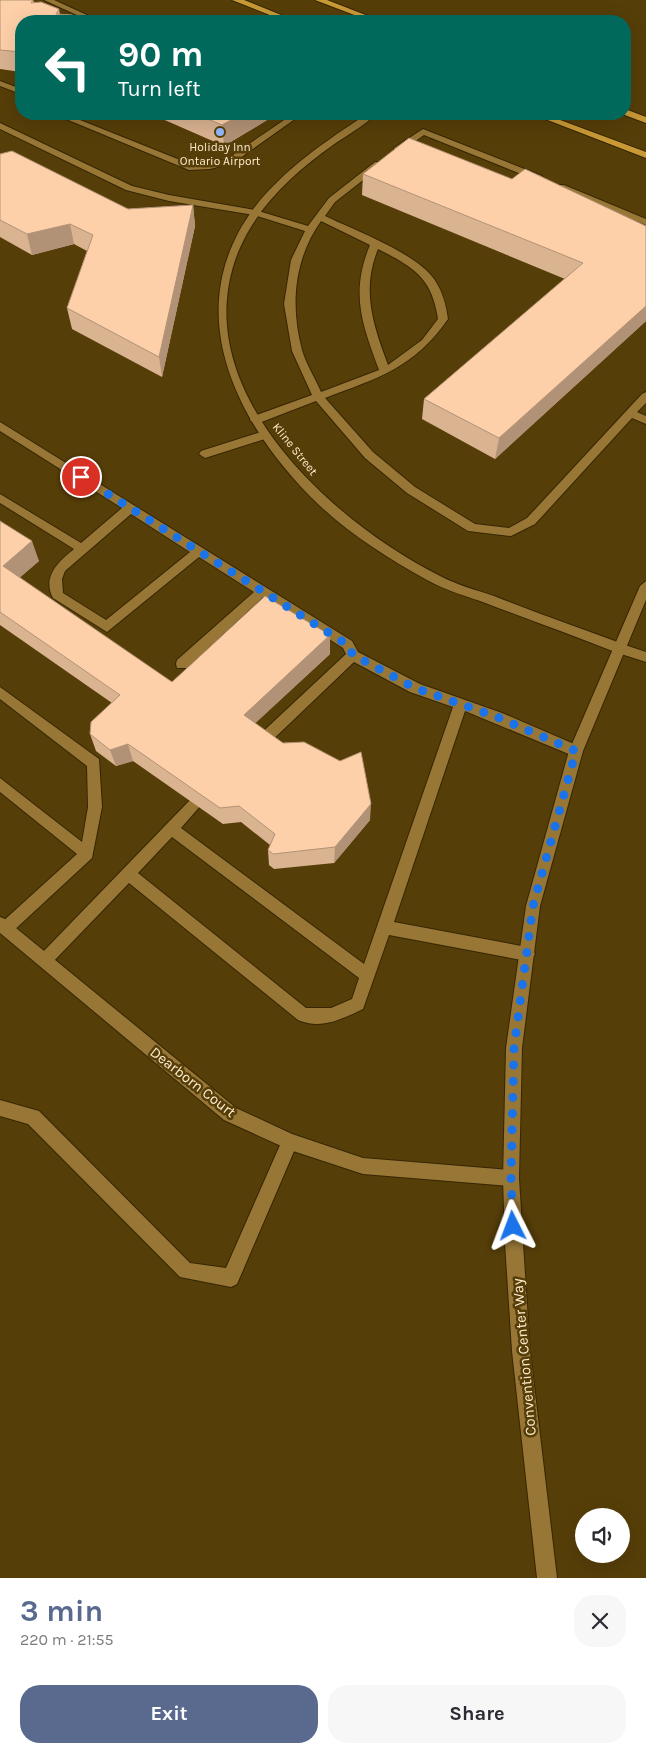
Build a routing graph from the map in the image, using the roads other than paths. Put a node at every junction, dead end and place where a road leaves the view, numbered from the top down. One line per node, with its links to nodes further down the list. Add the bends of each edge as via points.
1 (48, 0): 4 (street)
2 (236, 0): 5 (highway)
3 (319, 0): 6 (highway)
4 (82, 15)
5 (276, 15)
6 (360, 15)
7 (0, 83): 8 (street)
8 (15, 89)
9 (631, 114): 14 (highway)
10 (73, 120): 11 (street, via 189,167 210,166 230,160)
11 (289, 120)
12 (363, 120): 17 (street, Kline Street, via 302,163 273,190)
13 (552, 120): 16 (highway)
14 (646, 120)
15 (0, 126): 17 (street, via 129,188)
16 (646, 155)
17 (255, 213): 20 (street); 26 (street, Kline Street, via 237,244 224,280 221,320 228,360 243,400)
18 (320, 217): 19 (street, via 332,200 422,132); 20 (street); 21 (street)
19 (646, 222)
20 (310, 230): 24 (street, via 296,260 289,304 297,350)
21 (375, 244): 22 (street, via 362,283 365,313); 22 (street, via 417,266 430,279 438,290 443,320 426,342)
22 (385, 372): 24 (street)
23 (646, 396): 25 (street)
24 (318, 397): 25 (street, via 370,455 411,490 472,528 511,532 531,521); 26 (street)
25 (630, 413): 27 (street)
26 (255, 420): 29 (street, Kline Street)
27 (646, 420)
28 (0, 426): 32 (street)
29 (264, 435): 30 (street); 37 (street, Kline Street, via 324,503 388,552 434,579)
30 (205, 454)
31 (0, 498): 33 (street)
32 (130, 508): 33 (street); 34 (street)
33 (82, 549): 34 (street, via 56,572 57,595 107,627)
34 (199, 551): 36 (street)
35 (646, 586): 37 (street, Convention Center Way)
36 (262, 591): 38 (street, via 348,645); 40 (street)
37 (619, 648): 39 (street); 44 (street, Convention Center Way)
38 (353, 655): 42 (street, via 415,688); 43 (street)
39 (646, 657)
40 (182, 664)
41 (0, 692): 48 (street, via 94,764 96,807)
42 (461, 704): 44 (street); 51 (street)
43 (260, 743)
44 (576, 751): 52 (street, Convention Center Way, via 533,906)
45 (0, 784): 48 (street)
46 (195, 804): 47 (street)
47 (171, 828): 49 (street); 54 (street)
48 (87, 854): 50 (street)
49 (128, 873): 53 (street); 54 (street, via 303,1015 332,1016 358,1004)
50 (3, 926): 53 (street, Dearborn Court)
51 (385, 927): 52 (street); 54 (street)
52 (527, 954): 57 (street, Convention Center Way, via 514,1048)
53 (45, 960): 56 (street, Dearborn Court, via 230,1114)
54 (368, 976)
55 (0, 1108): 56 (street, via 34,1117 186,1271 231,1278)
56 (290, 1142): 57 (street, Dearborn Court, via 363,1166)
57 (511, 1178): 58 (street, Convention Center Way, via 521,1351)
58 (547, 1578)

